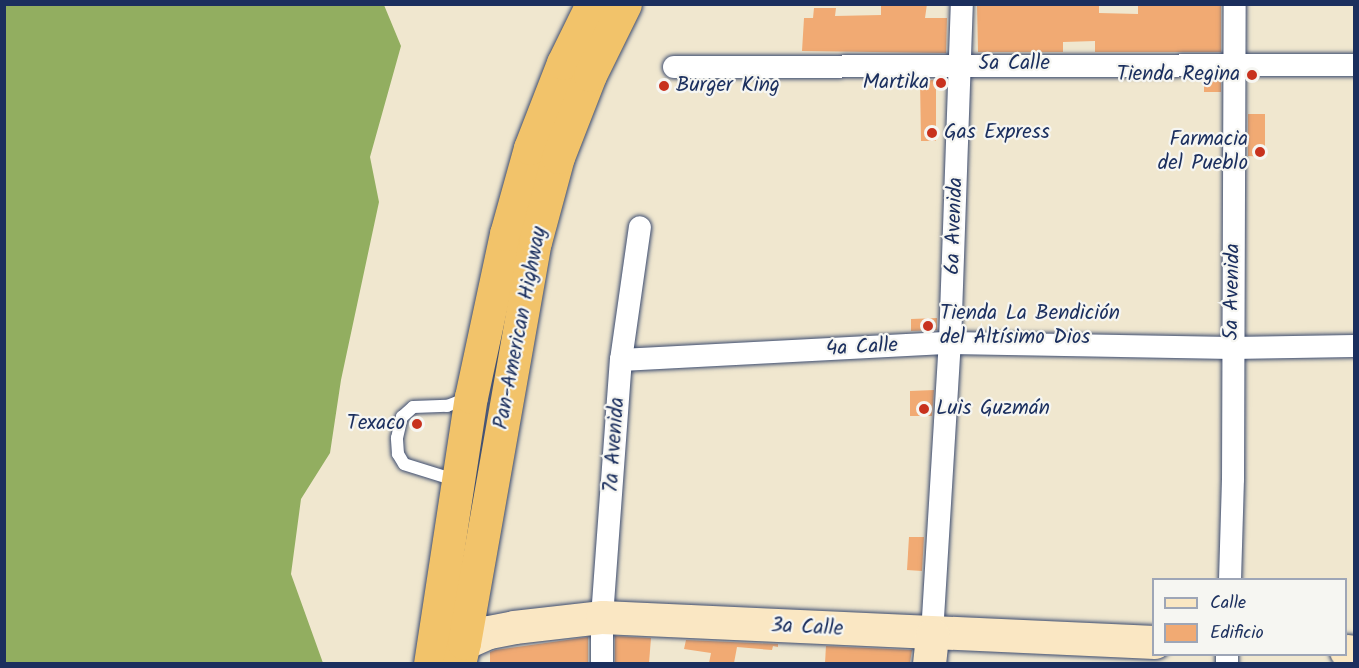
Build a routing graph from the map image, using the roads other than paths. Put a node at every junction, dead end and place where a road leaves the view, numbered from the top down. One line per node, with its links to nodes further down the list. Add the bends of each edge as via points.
1 (592, 4): 14 (highway, Pan-American Highway, via 562,63 530,148 506,234)
2 (625, 4): 20 (highway, Pan-American Highway, via 590,75 558,157 535,242)
3 (962, 4): 5 (street, 6a Avenida)
4 (1235, 4): 6 (street, 5a Avenida)
5 (961, 64): 6 (street, 5a Calle); 8 (street, 5a Calle); 10 (street, 6a Avenida)
6 (1236, 65): 7 (street, 5a Calle); 12 (street, 5a Avenida)
7 (1354, 65)
8 (674, 67)
9 (640, 227): 13 (street, 7a Avenida)
10 (950, 343): 12 (street, 4a Calle); 13 (street, 4a Calle); 19 (street, 6a Avenida)
11 (1354, 346): 12 (street, 4a Calle)
12 (1232, 348): 16 (street, 5a Avenida)
13 (621, 360): 17 (street, 7a Avenida)
14 (471, 397): 15 (highway, Pan-American Highway); 15 (lane, via 447,406 413,407 402,417 397,438 398,454 404,464)
15 (459, 481): 21 (highway, Pan-American Highway)
16 (1230, 578)
17 (602, 617): 19 (street, 3a Calle); 20 (street, 3a Calle, via 489,632); 22 (street, 7a Avenida)
18 (1152, 642): 19 (street, 3a Calle)
19 (931, 649)
20 (461, 653)
21 (430, 663)
22 (602, 663)

